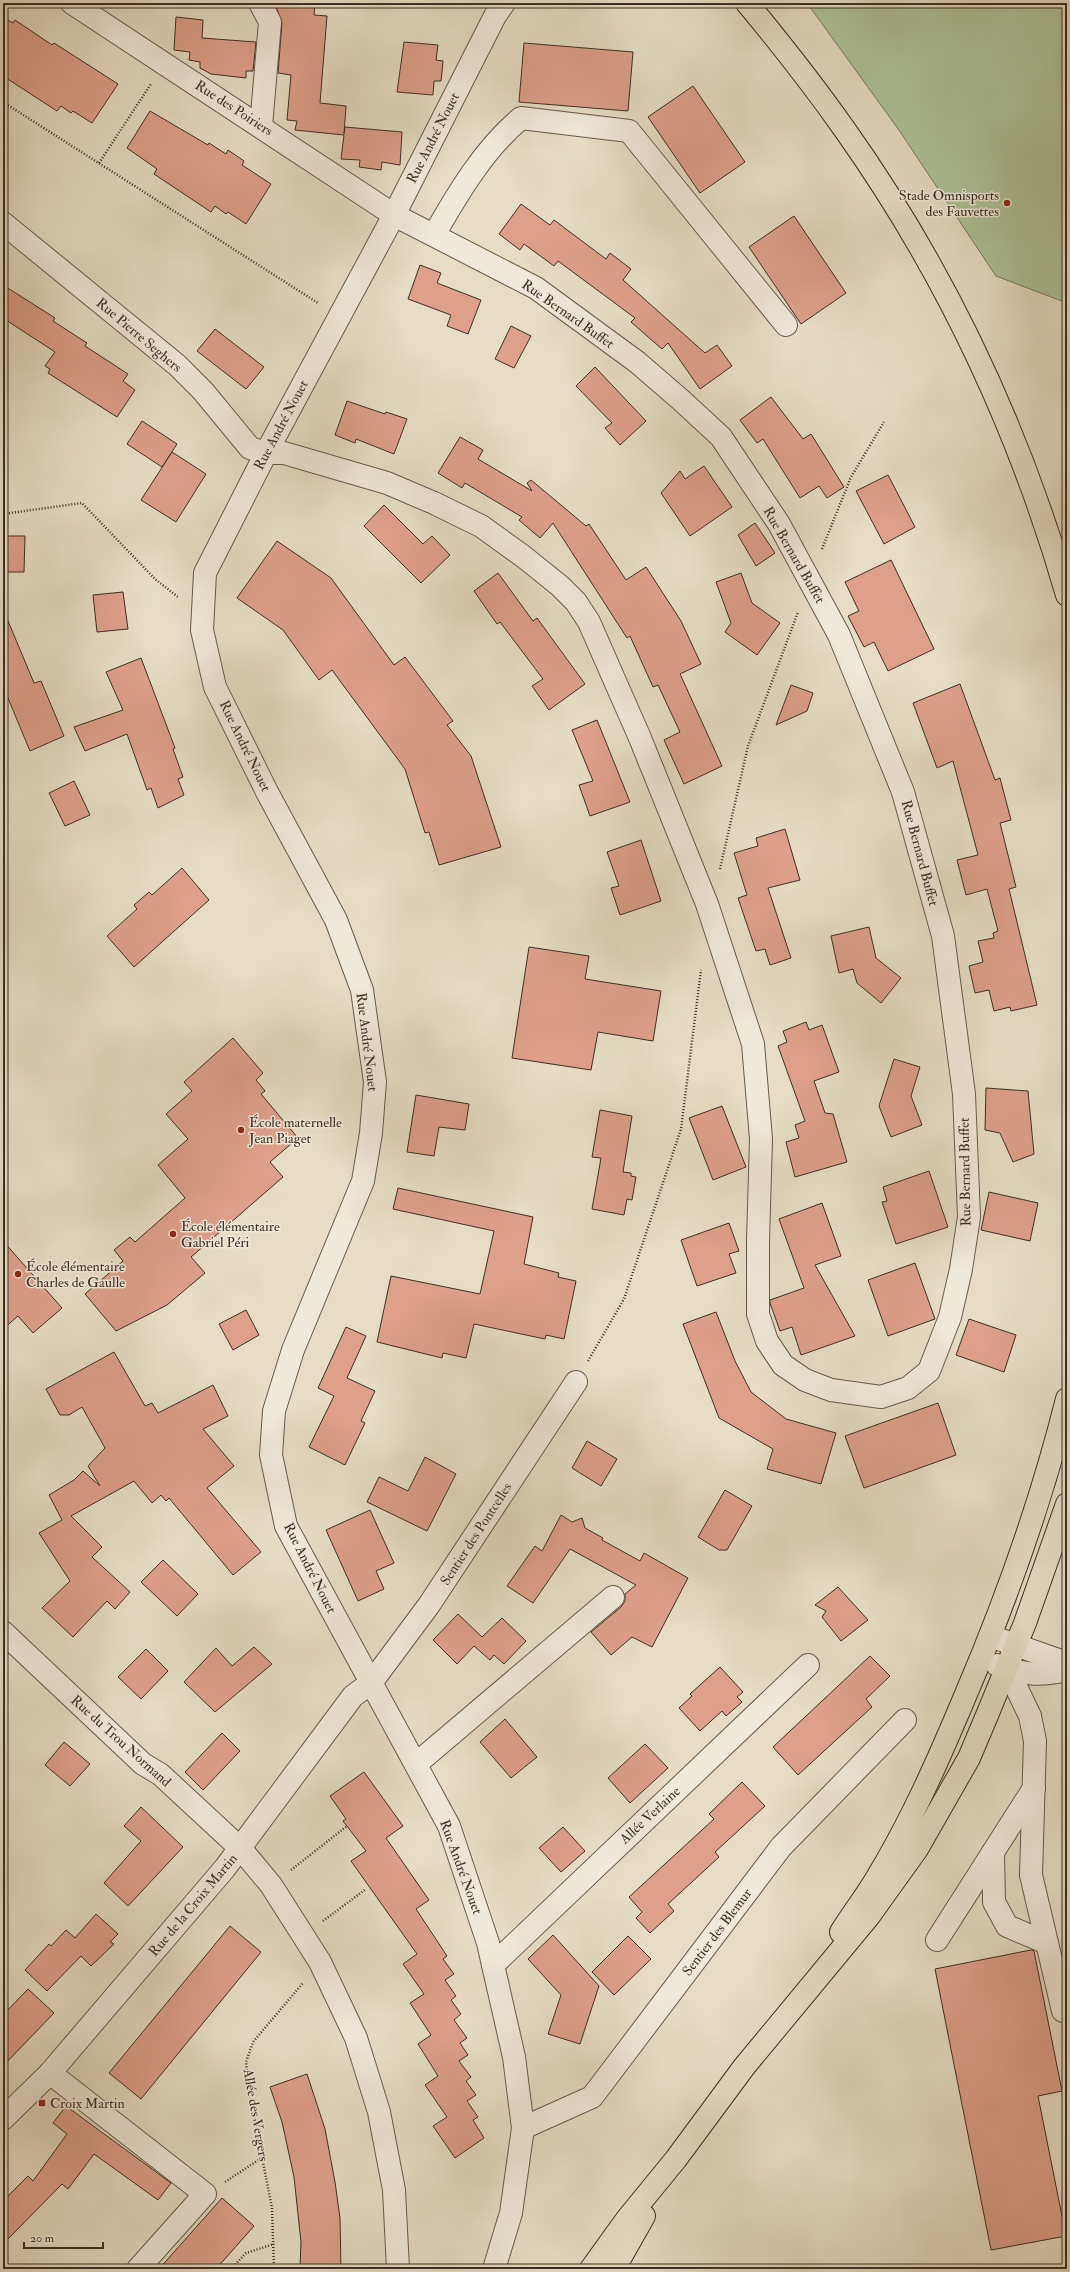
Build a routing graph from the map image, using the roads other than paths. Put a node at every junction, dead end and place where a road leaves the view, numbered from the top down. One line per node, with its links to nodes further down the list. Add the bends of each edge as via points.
1 (72, 3): 5 (street, Rue des Poiriers)
2 (260, 3): 5 (street, via 270,22)
3 (747, 3): 11 (main road, via 846,131 941,285 1000,406 1045,526)
4 (499, 7): 6 (street, Rue André Nouet)
5 (261, 126): 6 (street, Rue des Poiriers)
6 (394, 215): 8 (street, Rue Bernard Buffet); 10 (street, Rue André Nouet)
7 (3, 223): 10 (street, Rue Pierre Seghers, via 177,365 203,391 250,448)
8 (434, 235): 9 (street, via 452,202 500,136 521,118 629,131); 10 (street, Rue Bernard Buffet, via 536,288 637,362 721,437 779,524 839,635 903,792 943,936 964,1094 968,1217 961,1269 950,1317 930,1371 908,1388 881,1397 831,1390 805,1380 783,1365 767,1341 758,1314 761,1140 753,1044 707,904 640,738 589,622 576,602 524,557 481,526 434,503 387,483 284,453)
9 (786, 325)
10 (266, 453): 24 (street, Rue André Nouet, via 205,573 202,630 216,687 267,792 336,920 362,990 374,1082 371,1134 363,1181 293,1350 274,1411 271,1455 286,1526)
11 (1067, 595)
12 (576, 1382): 24 (street, Sentier des Pontcelles, via 429,1606)
13 (1067, 1399): 17 (main road, via 1041,1491)
14 (1067, 1504): 18 (main road)
15 (613, 1597): 26 (street)
16 (3, 1632): 28 (street, Rue du Trou Normand, via 143,1764 160,1774)
17 (990, 1636): 18 (street); 19 (main road)
18 (1016, 1645): 20 (street); 22 (main road)
19 (981, 1659): 22 (street); 34 (main road, via 912,1815 885,1863)
20 (1067, 1663)
21 (808, 1665): 32 (street, Allée Verlaine)
22 (1007, 1668): 23 (street, via 1028,1674 1047,1675); 27 (street, via 1030,1716 1035,1741); 34 (main road, via 969,1758 917,1849 870,1916)
23 (1067, 1670)
24 (372, 1683): 26 (street, Rue André Nouet); 28 (street, Rue de la Croix Martin, via 353,1696)
25 (905, 1720): 37 (street, Sentier des Blemur, via 781,1848 592,2097)
26 (416, 1764): 32 (street, Rue André Nouet, via 449,1826 488,1943)
27 (1035, 1787): 29 (street); 31 (street, via 1031,1876)
28 (241, 1849): 35 (street, Rue de la Croix Martin); 40 (street, Rue du Trou Normand, via 271,1885 320,1962 356,2038 379,2112 394,2190)
29 (993, 1852): 30 (street); 31 (street, via 994,1902 1007,1926)
30 (937, 1940)
31 (1047, 1943): 33 (street)
32 (492, 1965): 37 (street, Rue André Nouet, via 514,2057)
33 (1062, 2011)
34 (777, 2025): 38 (main road)
35 (50, 2073): 36 (street, Rue de la Croix Martin); 39 (street, via 205,2194)
36 (3, 2119)
37 (522, 2128): 41 (street, Rue André Nouet, via 511,2213)
38 (676, 2159): 42 (main road, via 627,2219); 43 (main road)
39 (138, 2269)
40 (398, 2269)
41 (494, 2269)
42 (591, 2269)
43 (614, 2269)

